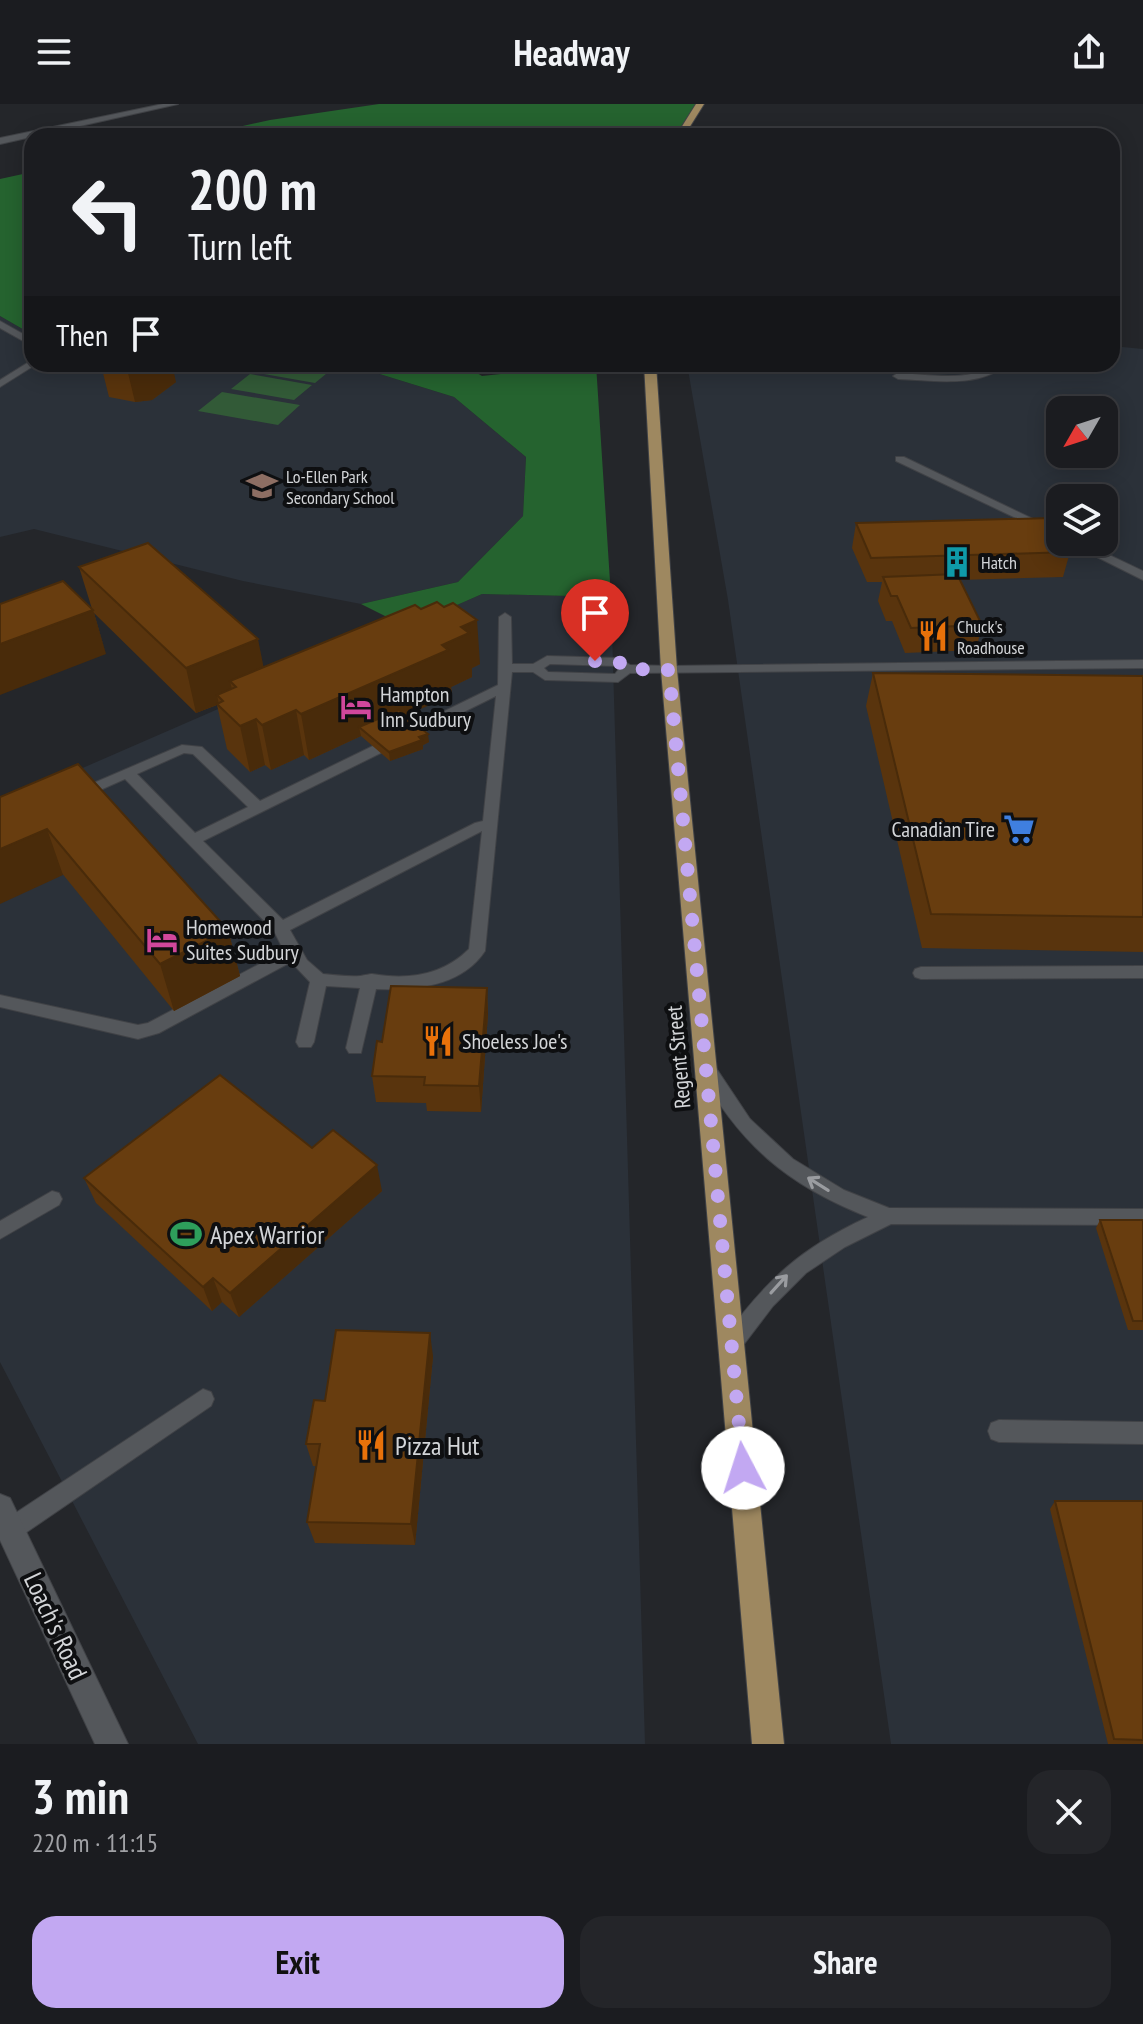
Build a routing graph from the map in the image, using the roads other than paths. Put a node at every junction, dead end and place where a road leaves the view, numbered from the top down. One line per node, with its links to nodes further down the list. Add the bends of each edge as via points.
1 (174, 104): 3 (street)
2 (700, 104): 4 (main road)
3 (61, 128)
4 (685, 128)
5 (24, 136): 6 (street)
6 (0, 141)
7 (0, 324): 8 (lane)
8 (24, 338)
9 (24, 368): 13 (lane)
10 (650, 372): 21 (main road, Regent Street)
11 (990, 372): 12 (lane)
12 (898, 376)
13 (0, 384)
14 (900, 459): 15 (lane)
15 (1046, 529)
16 (1102, 556): 17 (lane)
17 (1143, 576)
18 (505, 617): 20 (lane)
19 (1143, 664): 21 (lane)
20 (506, 668): 21 (lane, via 536,668 545,676 618,678 627,669); 22 (lane)
21 (669, 670): 37 (main road, Regent Street)
22 (504, 687): 25 (lane); 26 (lane)
23 (127, 773): 24 (lane); 25 (lane, via 182,749 197,750); 27 (lane)
24 (71, 798)
25 (258, 808): 27 (lane)
26 (490, 827): 28 (lane, via 480,826); 33 (lane, via 477,951 468,964 429,982)
27 (193, 840): 28 (lane)
28 (281, 928): 29 (lane)
29 (293, 954): 32 (lane); 34 (lane, via 138,1032)
30 (1143, 972): 31 (lane)
31 (921, 973)
32 (319, 980): 33 (lane); 35 (lane)
33 (370, 980): 36 (lane)
34 (0, 1001)
35 (305, 1042)
36 (355, 1048)
37 (705, 1065): 39 (lane, one-way to 37, via 837,1196 786,1165 744,1124); 42 (main road, Regent Street)
38 (52, 1199): 41 (lane)
39 (889, 1216): 40 (lane); 42 (lane, one-way to 39, via 792,1269 834,1241)
40 (1143, 1217)
41 (0, 1231)
42 (731, 1345): 48 (main road, Regent Street)
43 (203, 1399): 46 (lane)
44 (999, 1431): 45 (lane)
45 (1143, 1433)
46 (5, 1519): 47 (street, Loach's Road)
47 (112, 1744)
48 (768, 1744)

